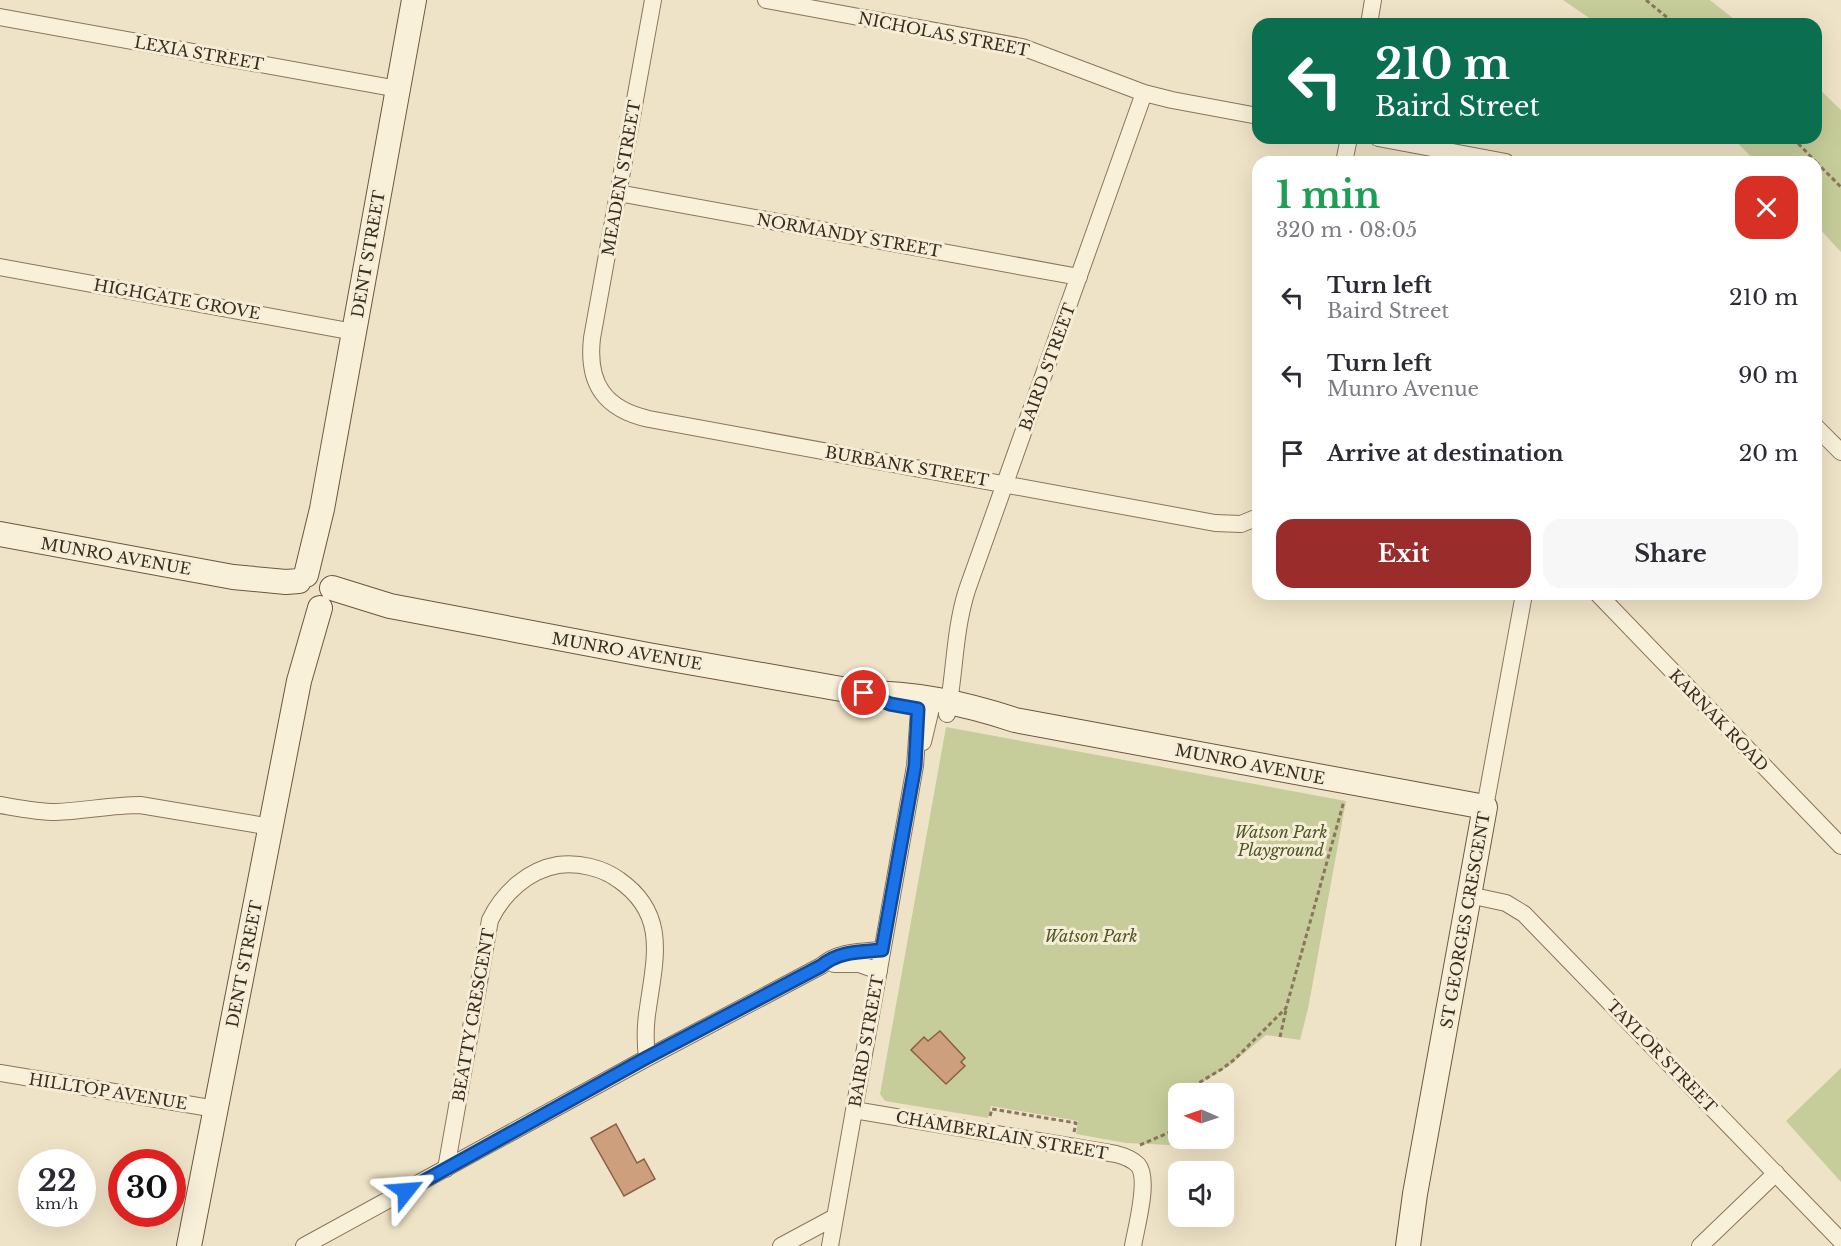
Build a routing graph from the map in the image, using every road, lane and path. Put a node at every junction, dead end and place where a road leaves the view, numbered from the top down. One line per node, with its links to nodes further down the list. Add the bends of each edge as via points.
1 (414, 0): 9 (street, DENT STREET)
2 (653, 0): 18 (street, MEADEN STREET)
3 (766, 0): 10 (street, NICHOLAS STREET, via 1022,47)
4 (1373, 0): 7 (street)
5 (1646, 0): 8 (path)
6 (0, 17): 9 (street, LEXIA STREET)
7 (1370, 18)
8 (1668, 18)
9 (398, 89): 21 (street, DENT STREET)
10 (1144, 93): 11 (street, NICHOLAS STREET); 20 (street, BAIRD STREET)
11 (1252, 115)
12 (1410, 144): 14 (street)
13 (1799, 144): 15 (path)
14 (1474, 156)
15 (1810, 156)
16 (1822, 168): 17 (path)
17 (1841, 187)
18 (618, 193): 20 (street, NORMANDY STREET); 22 (street, MEADEN STREET)
19 (0, 267): 21 (street, HIGHGATE GROVE)
20 (1079, 277): 25 (street, BAIRD STREET)
21 (354, 332): 28 (street, DENT STREET, via 322,508)
22 (590, 356): 25 (street, BURBANK STREET, via 594,378 602,392 633,416)
23 (1822, 432): 24 (street)
24 (1841, 452)
25 (1005, 484): 26 (street, BURBANK STREET, via 1215,523 1240,524); 31 (street, BAIRD STREET, via 964,598 955,642)
26 (1252, 519)
27 (0, 534): 28 (street, MUNRO AVENUE)
28 (313, 592): 31 (street, MUNRO AVENUE, via 864,693 892,693); 35 (street, DENT STREET)
29 (1523, 600): 34 (street, ST GEORGES CRESCENT)
30 (1604, 600): 36 (street, KARNAK ROAD)
31 (934, 706): 34 (street, MUNRO AVENUE, via 983,709 1015,720); 38 (street, BAIRD STREET, via 915,766)
32 (1344, 798): 41 (path)
33 (0, 805): 35 (street, via 54,812 140,805)
34 (1485, 807): 37 (street, ST GEORGES CRESCENT)
35 (271, 827): 46 (street, DENT STREET)
36 (1841, 846)
37 (1469, 895): 53 (street, TAYLOR STREET, via 1506,903 1524,914); 61 (street, ST GEORGES CRESCENT)
38 (882, 950): 39 (street, via 842,954); 40 (street, BAIRD STREET)
39 (821, 966): 40 (street, via 848,963); 43 (street)
40 (879, 971): 47 (street, BAIRD STREET)
41 (1286, 1008): 42 (path); 45 (path, via 1228,1064)
42 (1280, 1037)
43 (646, 1058): 52 (street); 52 (street, BEATTY CRESCENT, via 645,1029 656,933 645,908 627,885 603,871 570,864 534,872 502,898 490,920)
44 (0, 1073): 46 (street, HILLTOP AVENUE)
45 (1197, 1083)
46 (216, 1109): 56 (street, DENT STREET)
47 (854, 1110): 48 (street, CHAMBERLAIN STREET); 54 (street, BAIRD STREET)
48 (987, 1132): 50 (path, via 992,1109 1076,1123); 60 (street, CHAMBERLAIN STREET, via 1116,1154 1138,1166 1143,1190)
49 (1168, 1133): 51 (path)
50 (1074, 1137)
51 (1136, 1147)
52 (446, 1169): 57 (street)
53 (1776, 1173): 55 (street, TAYLOR STREET); 62 (street)
54 (835, 1216): 58 (street); 59 (street, BAIRD STREET)
55 (1841, 1241)
56 (189, 1246)
57 (304, 1246)
58 (781, 1246)
59 (830, 1246)
60 (1133, 1246)
61 (1408, 1246)
62 (1700, 1246)

